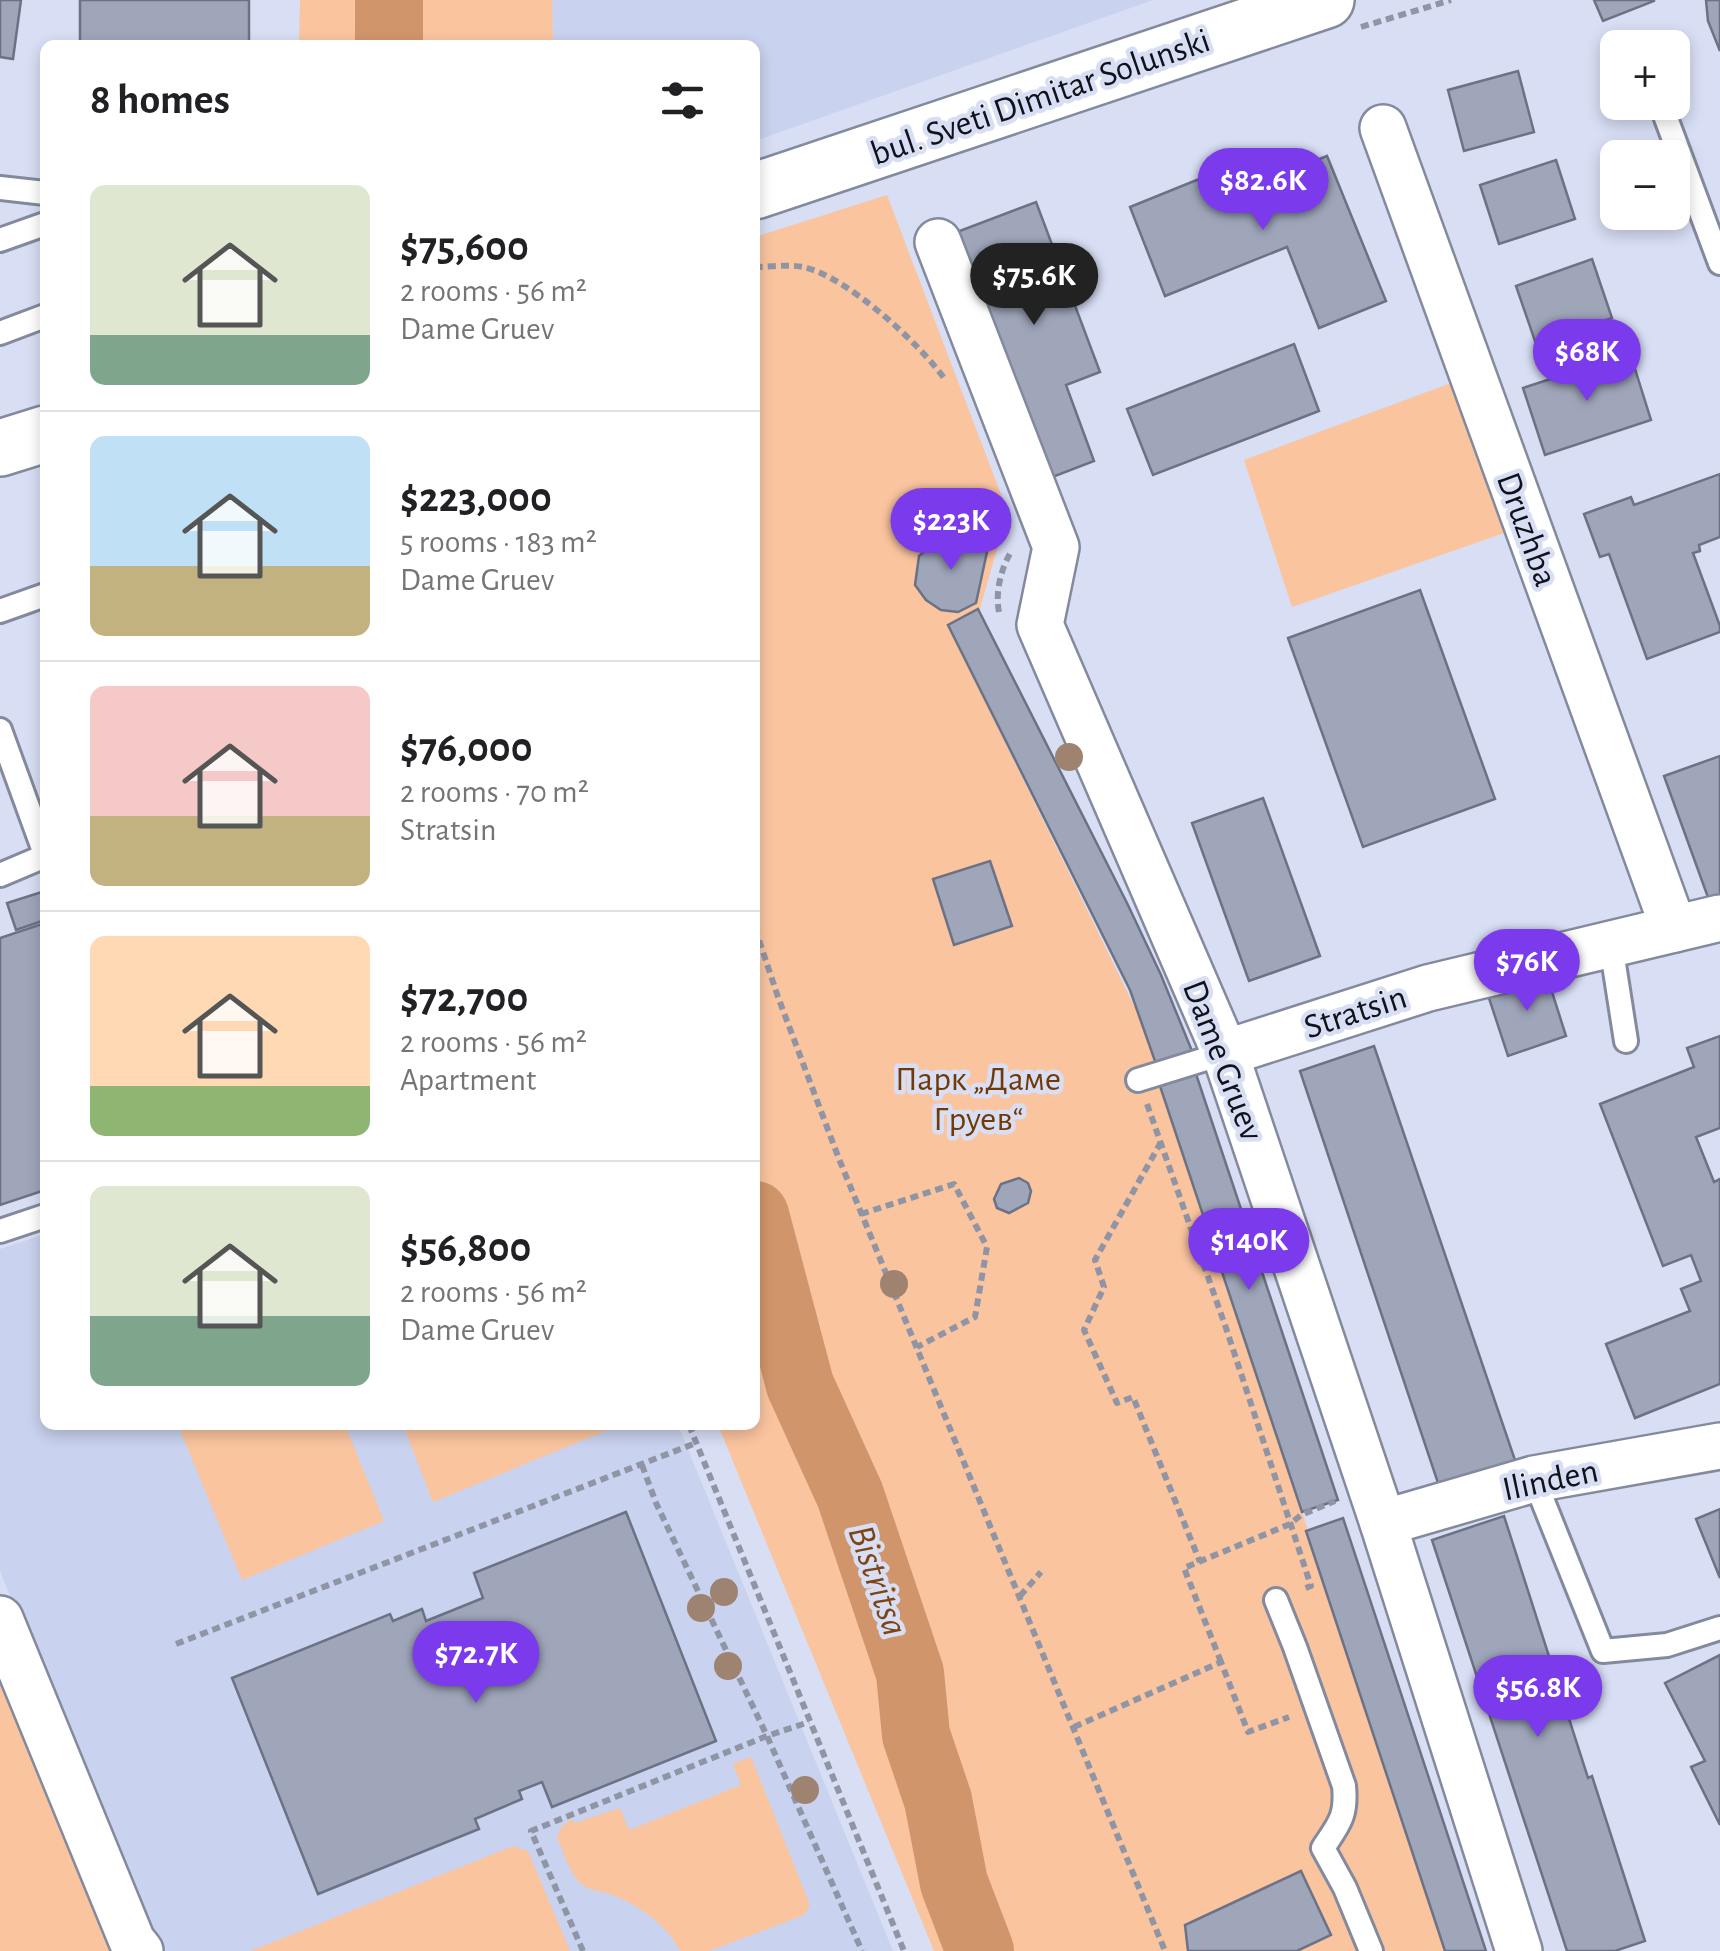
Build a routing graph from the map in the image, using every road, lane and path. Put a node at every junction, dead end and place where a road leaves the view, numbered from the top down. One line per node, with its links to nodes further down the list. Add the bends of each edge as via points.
1 (1326, 0): 5 (main road, bul. Sveti Dimitar Solunski)
2 (1667, 120): 10 (lane)
3 (1382, 128): 22 (street, Druzhba)
4 (0, 188): 6 (lane)
5 (760, 189)
6 (40, 192)
7 (40, 226): 8 (lane)
8 (0, 240)
9 (938, 242): 26 (street, Dame Gruev, via 1056,548 1040,625)
10 (1720, 263)
11 (40, 318): 12 (lane)
12 (0, 333)
13 (40, 436): 14 (main road)
14 (0, 448)
15 (40, 597): 16 (lane)
16 (0, 611)
17 (0, 730): 18 (lane)
18 (40, 841)
19 (40, 857): 20 (lane)
20 (0, 874)
21 (1720, 918): 22 (street, Stratsin)
22 (1674, 929): 24 (street, Stratsin)
23 (760, 943): 29 (path)
24 (1611, 945): 25 (lane); 26 (street, Stratsin, via 1428,988)
25 (1626, 1041)
26 (1225, 1052): 27 (lane); 39 (street, Dame Gruev)
27 (1138, 1080): 28 (path)
28 (1161, 1141): 40 (path); 41 (path, via 1094,1260 1104,1287 1084,1330 1117,1403 1133,1397)
29 (862, 1214): 32 (path); 32 (path, via 954,1184 987,1246 975,1318)
30 (40, 1218): 31 (lane)
31 (0, 1231)
32 (917, 1347): 43 (path)
33 (691, 1430): 34 (path)
34 (696, 1443): 36 (path); 50 (path)
35 (1720, 1446): 37 (street, Ilinden)
36 (642, 1465): 47 (path); 52 (path)
37 (1534, 1479): 39 (street, Ilinden); 46 (lane, via 1603,1650 1666,1645)
38 (1331, 1503): 40 (path)
39 (1382, 1523): 59 (street, Dame Gruev)
40 (1290, 1524): 41 (path); 44 (path, via 1311,1586)
41 (1200, 1562): 48 (path, via 1184,1568)
42 (1042, 1572): 43 (path)
43 (1020, 1596): 51 (path)
44 (1276, 1600): 49 (lane)
45 (0, 1619): 53 (street)
46 (1720, 1628)
47 (176, 1644)
48 (1221, 1662): 49 (path, via 1248,1732); 51 (path)
49 (1316, 1708): 58 (lane, via 1346,1805 1323,1848)
50 (809, 1722): 52 (path); 56 (path)
51 (1074, 1727): 57 (path)
52 (767, 1736): 54 (path, via 531,1831); 55 (path)
53 (140, 1951)
54 (582, 1951)
55 (862, 1951)
56 (904, 1951)
57 (1165, 1951)
58 (1371, 1951)
59 (1519, 1951)

